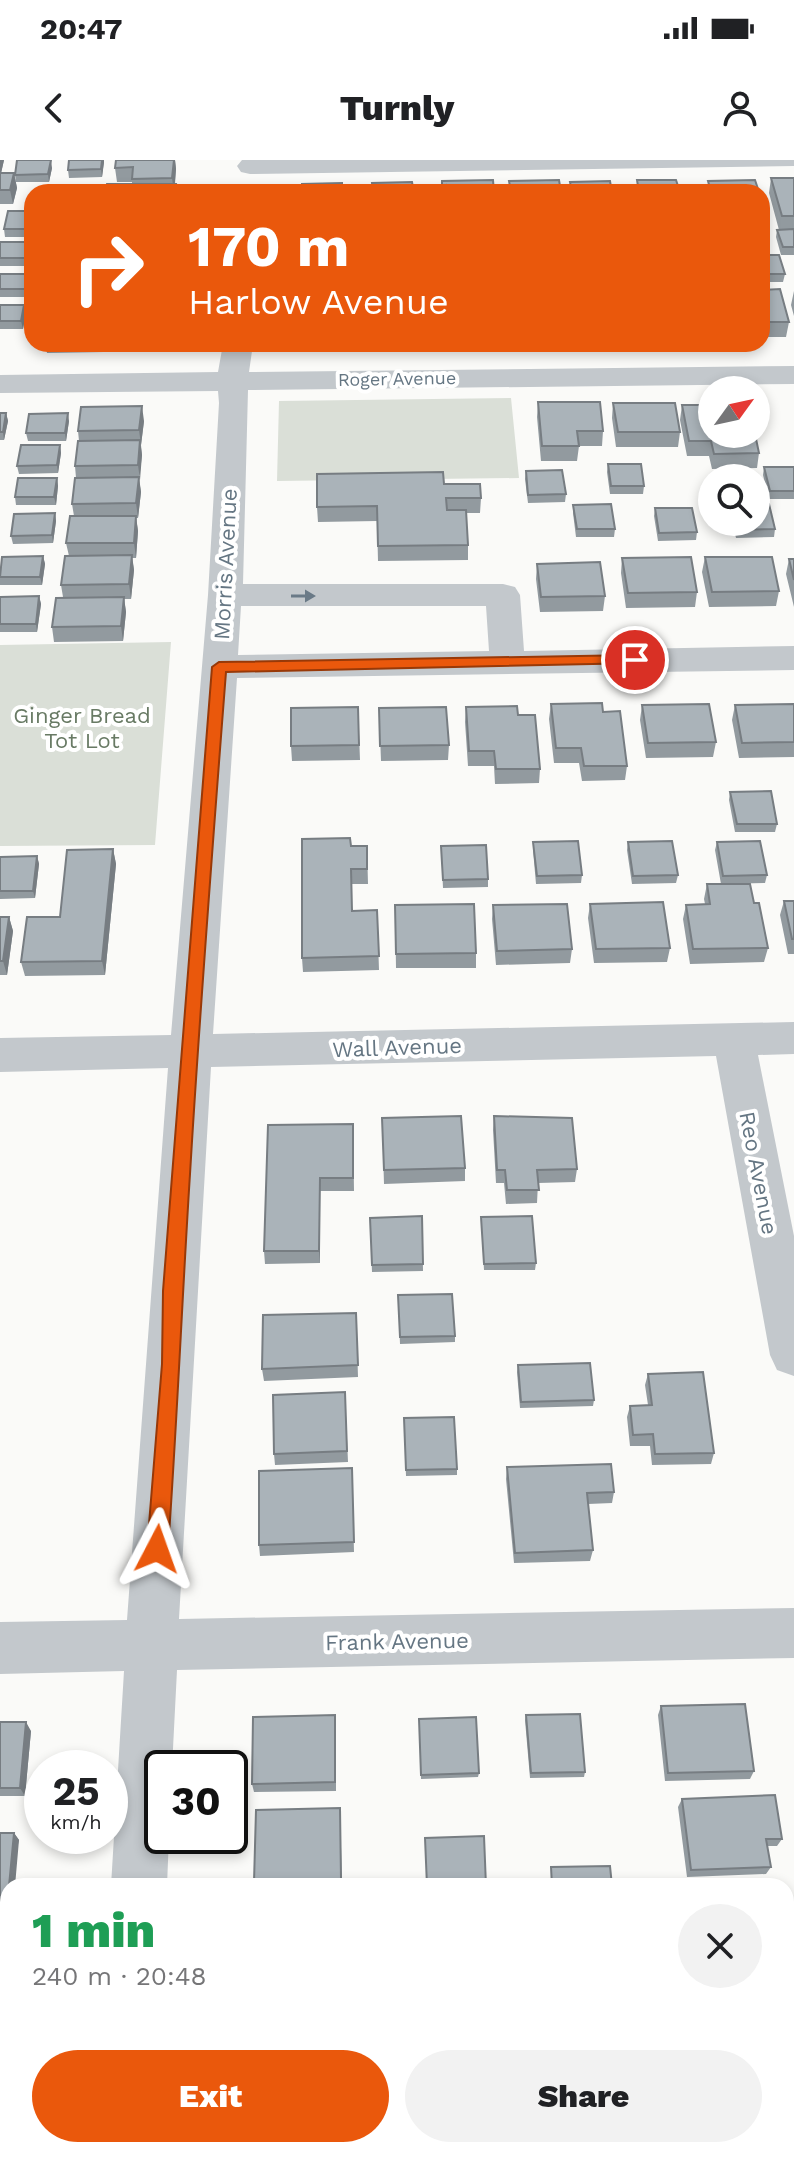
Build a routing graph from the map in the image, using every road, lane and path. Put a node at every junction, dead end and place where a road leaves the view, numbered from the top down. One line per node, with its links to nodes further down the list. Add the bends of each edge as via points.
1 (786, 160): 2 (street)
2 (250, 173)
3 (235, 362): 4 (street, Roger Avenue); 5 (street, Roger Avenue); 6 (street, Morris Avenue)
4 (794, 375)
5 (0, 384)
6 (225, 595): 8 (street, one-way to 8, via 503,595); 9 (street, Morris Avenue)
7 (794, 658): 8 (street)
8 (507, 662): 9 (street)
9 (219, 667): 12 (street, Morris Avenue)
10 (794, 1038): 11 (street, Wall Avenue)
11 (734, 1039): 12 (street, Wall Avenue); 14 (street, Reo Avenue)
12 (189, 1051): 13 (street, Wall Avenue); 16 (street, Morris Avenue)
13 (0, 1055)
14 (794, 1355)
15 (794, 1633): 16 (street, Frank Avenue)
16 (152, 1646): 17 (street, Frank Avenue); 18 (street, Morris Avenue)
17 (0, 1648)
18 (139, 1878)

